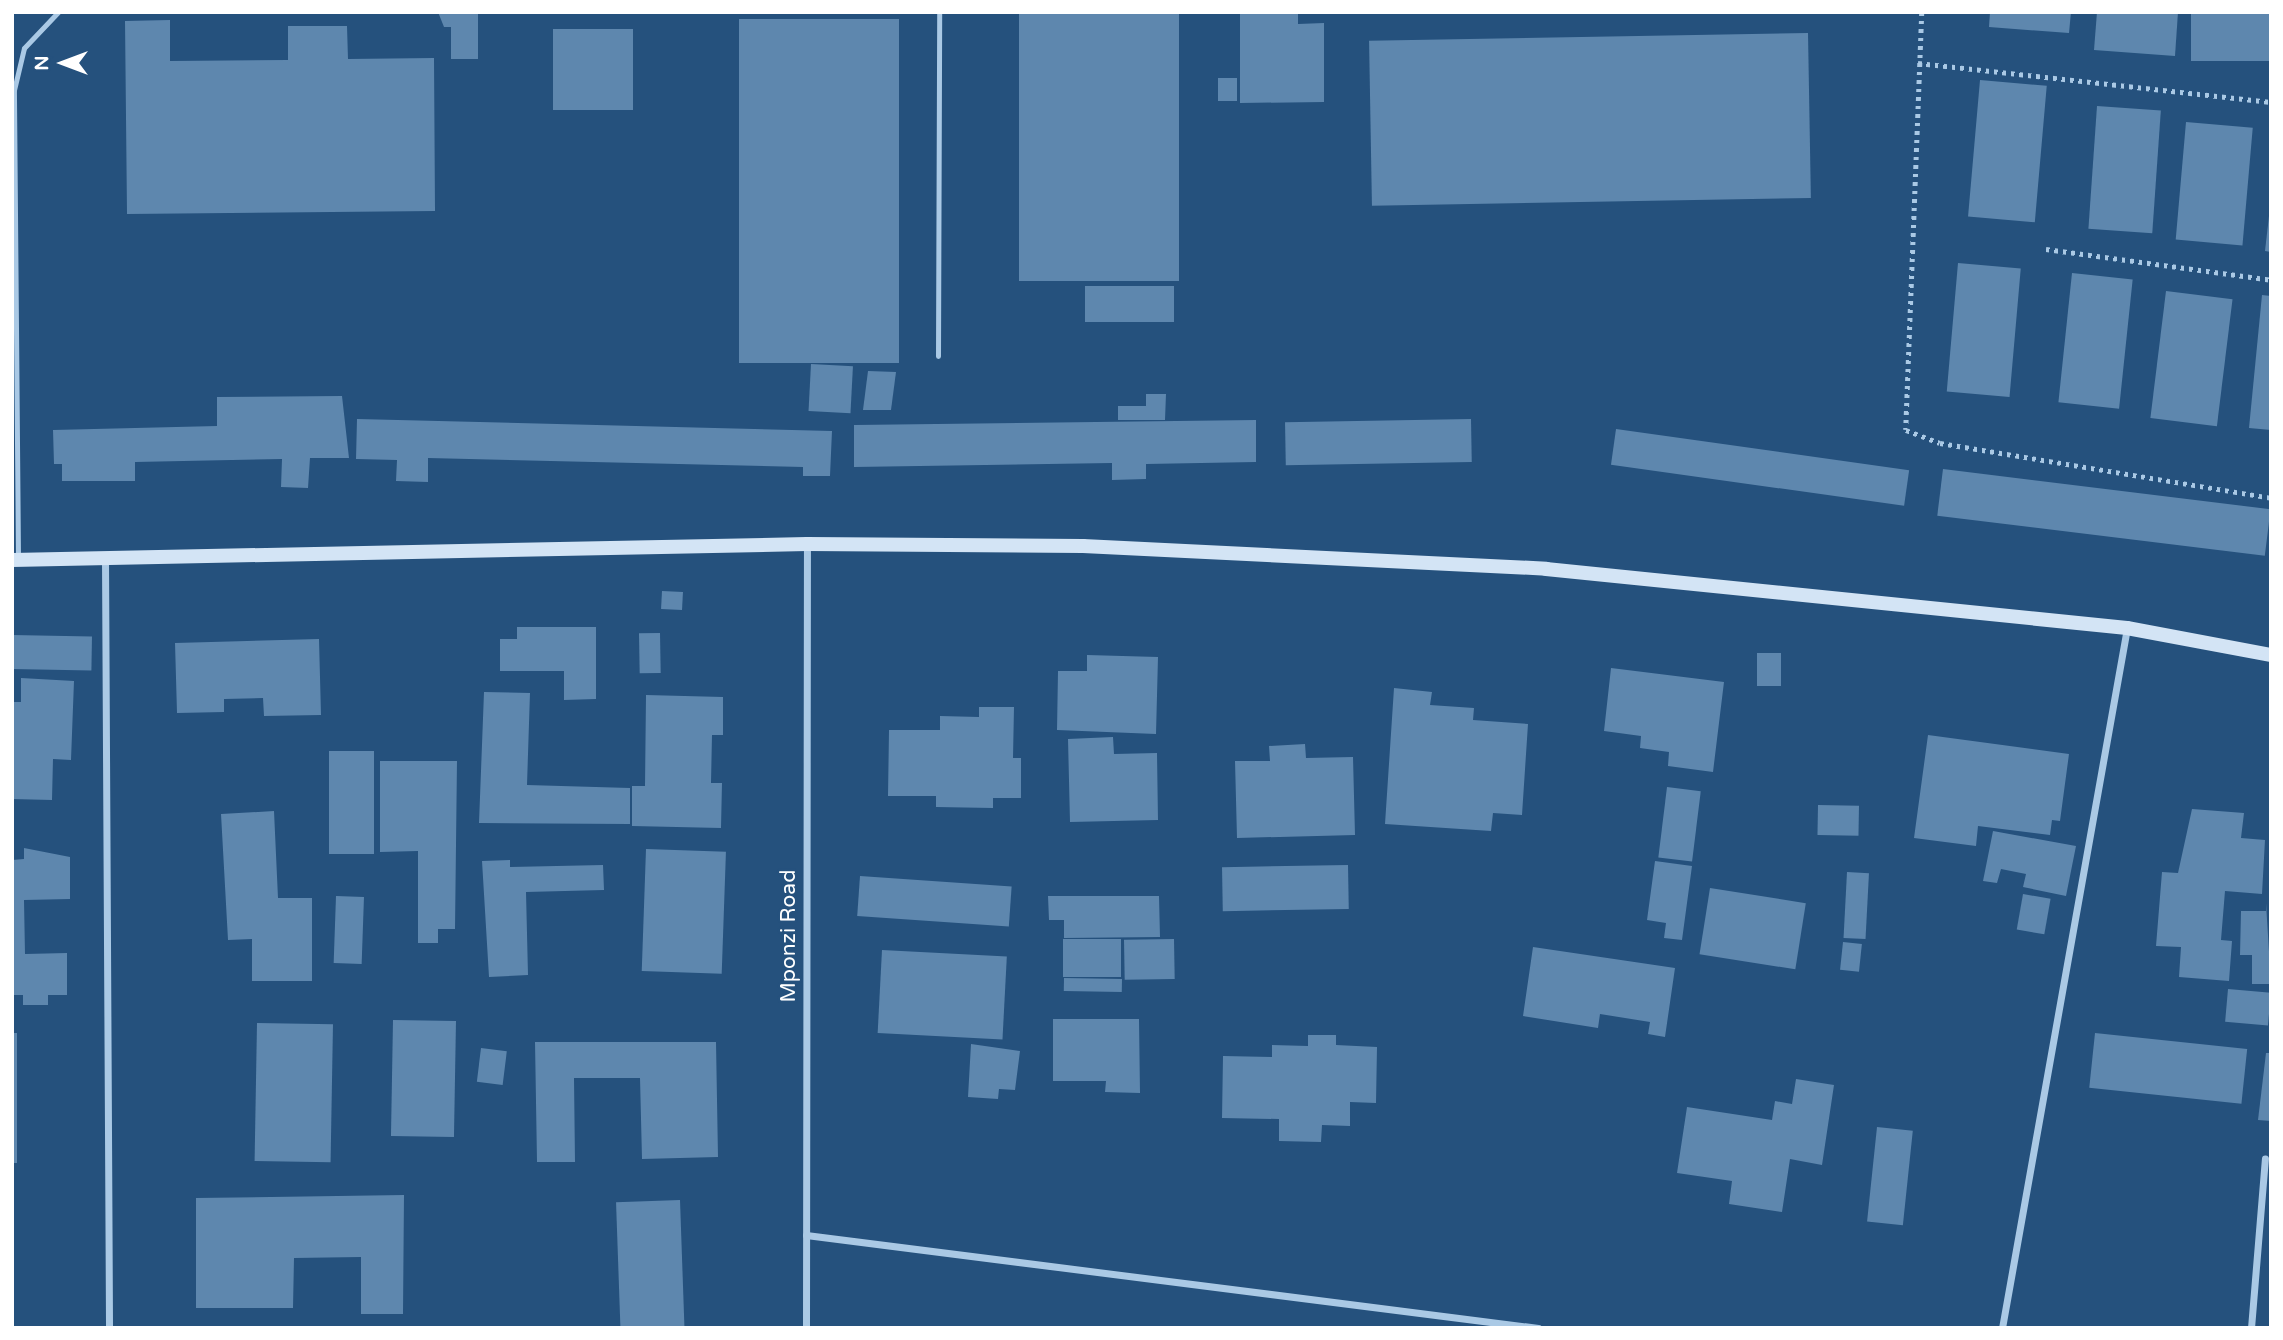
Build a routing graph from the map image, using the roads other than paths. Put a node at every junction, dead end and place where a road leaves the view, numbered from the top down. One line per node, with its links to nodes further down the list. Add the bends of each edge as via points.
1 (58, 12): 6 (lane, via 24,48 13,90)
2 (939, 12): 3 (lane)
3 (938, 356)
4 (807, 544): 5 (street); 7 (street, via 1083,546 1546,569); 10 (street, Mponzi Road)
5 (105, 559): 6 (street); 11 (street)
6 (15, 560)
7 (2127, 628): 8 (street); 14 (street)
8 (2271, 655)
9 (2265, 1158): 15 (street)
10 (806, 1235): 12 (street, Mponzi Road); 13 (street)
11 (109, 1328)
12 (806, 1328)
13 (1538, 1328)
14 (2001, 1328)
15 (2251, 1328)

